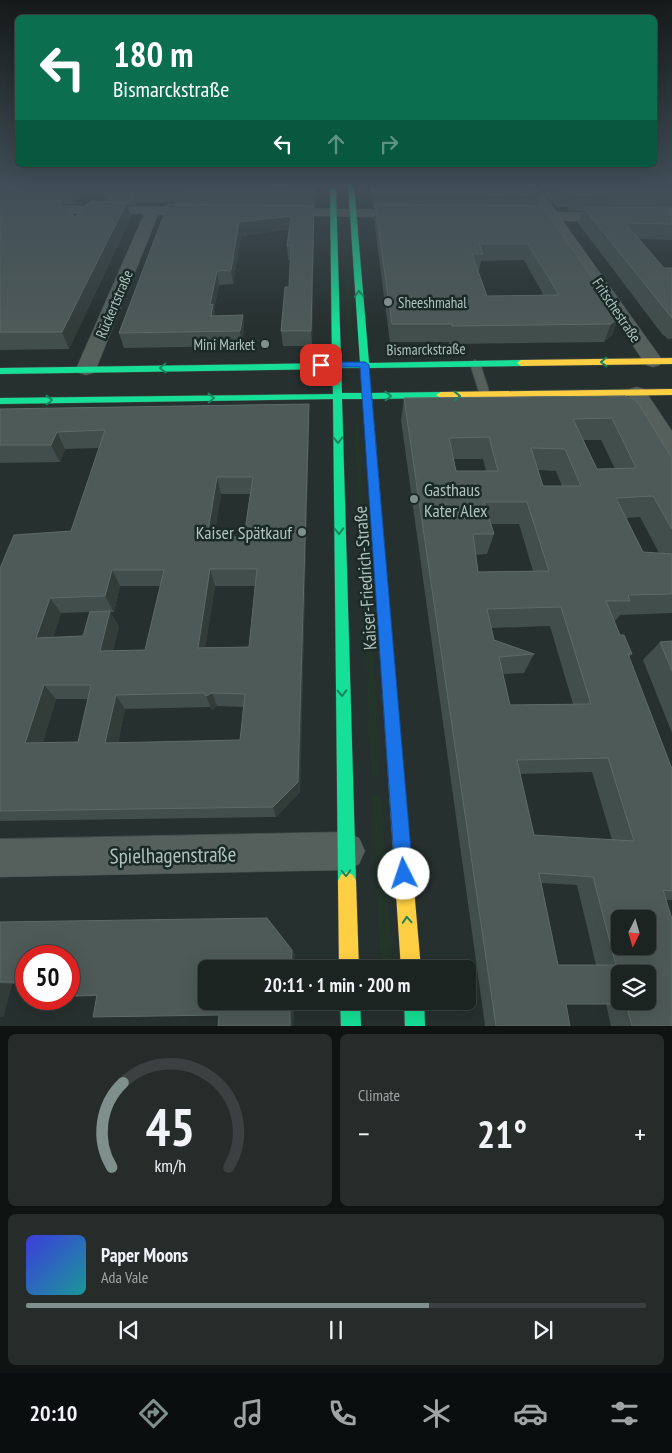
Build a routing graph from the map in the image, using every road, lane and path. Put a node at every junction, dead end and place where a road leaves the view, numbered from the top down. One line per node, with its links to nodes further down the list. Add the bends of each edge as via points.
1 (143, 233): 10 (street, Rückertstraße)
2 (334, 233): 8 (main road, Kaiser-Friedrich-Straße)
3 (355, 233): 9 (main road, Kaiser-Friedrich-Straße, one-way to 3)
4 (565, 233): 5 (street, Fritschestraße)
5 (653, 361): 6 (main road, Bismarckstraße); 7 (main road, Bismarckstraße, one-way to 7)
6 (672, 361)
7 (475, 363): 9 (main road, Bismarckstraße); 14 (lane)
8 (337, 365): 9 (main road, Bismarckstraße); 10 (main road, Bismarckstraße, one-way to 10); 15 (main road, Kaiser-Friedrich-Straße)
9 (365, 365): 16 (main road, Kaiser-Friedrich-Straße)
10 (86, 370): 11 (main road, Bismarckstraße)
11 (0, 371)
12 (672, 392): 13 (main road)
13 (637, 393): 14 (main road); 18 (street)
14 (485, 395): 16 (main road, one-way to 14)
15 (338, 397): 16 (main road); 17 (main road, one-way to 15); 19 (main road, Kaiser-Friedrich-Straße, one-way to 19)
16 (368, 397): 22 (main road, Kaiser-Friedrich-Straße, one-way to 16)
17 (0, 401)
18 (672, 449)
19 (346, 852): 20 (street, Spielhagenstraße); 21 (main road, Kaiser-Friedrich-Straße, one-way to 21)
20 (0, 858)
21 (349, 960)
22 (410, 960)
23 (350, 1010): 25 (main road)
24 (414, 1010): 26 (main road)
25 (351, 1026)
26 (415, 1026)

